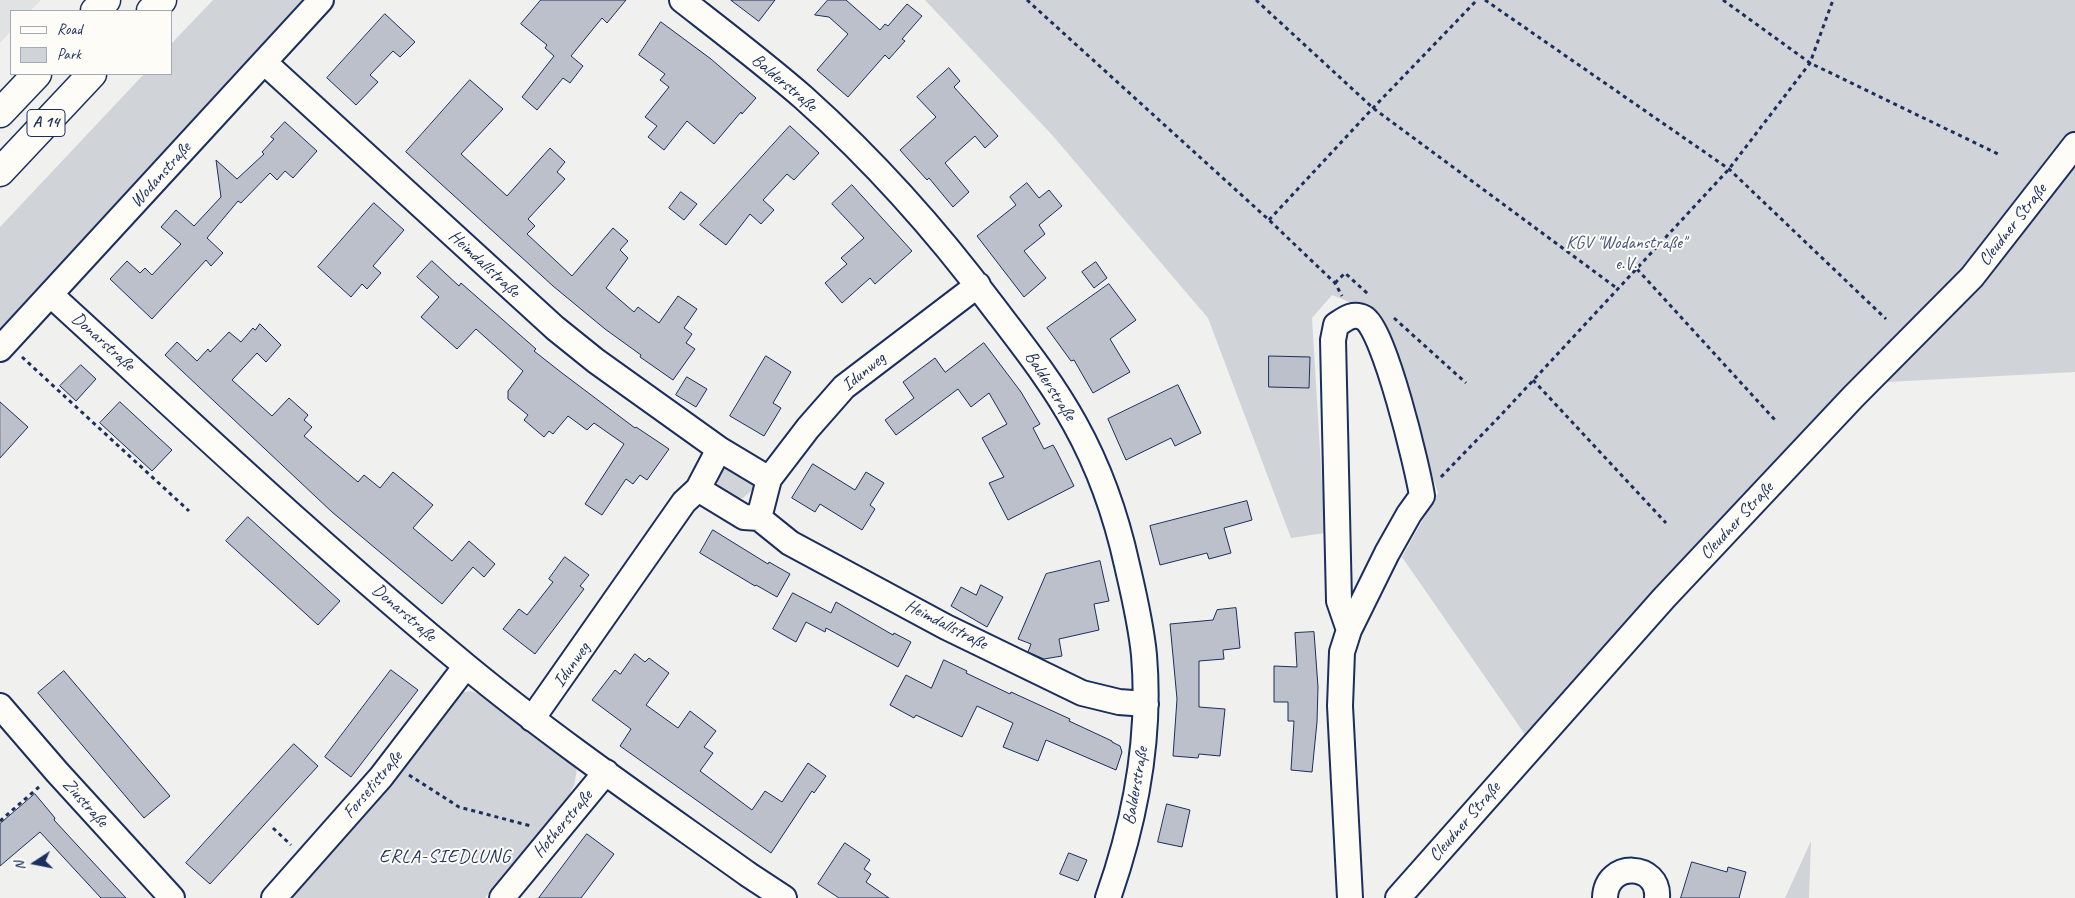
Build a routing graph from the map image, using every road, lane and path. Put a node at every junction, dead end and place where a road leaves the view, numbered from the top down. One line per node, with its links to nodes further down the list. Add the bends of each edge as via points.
1 (106, 0): 11 (highway)
2 (162, 0): 12 (highway)
3 (321, 0): 13 (street, Wodanstraße)
4 (682, 0): 25 (street, Balderstraße, via 803,98 852,144 905,199)
5 (1026, 0): 23 (path)
6 (1256, 0): 17 (path)
7 (1477, 0): 17 (path)
8 (1485, 0): 21 (path)
9 (1723, 0): 14 (path)
10 (1833, 0): 14 (path)
11 (96, 10)
12 (152, 10)
13 (264, 62): 27 (street, Wodanstraße); 35 (street, Heimdallstraße, via 554,328)
14 (1810, 63): 20 (path); 21 (path)
15 (36, 75): 18 (highway, A 14)
16 (91, 75): 22 (highway, A 14)
17 (1373, 108): 23 (path); 26 (path)
18 (0, 113)
19 (2075, 146): 58 (street, Cleudner Straße, via 1972,276 1664,598)
20 (1998, 154)
21 (1729, 170): 24 (path); 29 (path)
22 (0, 172)
23 (1269, 220): 28 (path, via 1335,283 1341,291)
24 (1637, 269): 26 (path); 34 (path)
25 (978, 285): 36 (street, Idunweg, via 844,387); 44 (street, Balderstraße, via 1034,360 1074,422 1106,489 1120,531 1137,608 1144,654)
26 (1618, 289): 32 (path)
27 (51, 295): 30 (street, Wodanstraße); 43 (street, Donarstraße, via 233,462)
28 (1348, 317): 38 (street, via 1365,318 1378,335 1412,447); 42 (street, via 1336,325 1333,358 1339,601)
29 (1886, 319)
30 (3, 346): 39 (path)
31 (1442, 362): 33 (path)
32 (1533, 380): 38 (path); 41 (path)
33 (1466, 383)
34 (1775, 420)
35 (719, 449): 36 (street, Heimdallstraße); 37 (street)
36 (770, 479): 40 (street)
37 (698, 489): 40 (street, Heimdallstraße, via 744,517); 46 (street, Idunweg, via 684,502)
38 (1422, 496): 42 (street, via 1409,514)
39 (189, 511)
40 (759, 518): 44 (street, Heimdallstraße, via 790,543 946,627 1082,693 1119,702)
41 (1666, 523)
42 (1349, 630): 57 (street, via 1342,652 1340,706)
43 (466, 666): 46 (street, Donarstraße); 47 (street, Forsetistraße)
44 (1146, 704): 56 (street, Balderstraße, via 1130,824)
45 (0, 706): 48 (street, Ziustraße)
46 (532, 719): 49 (street, Donarstraße)
47 (392, 764): 51 (path, via 459,807); 53 (street, Forsetistraße)
48 (57, 772): 50 (path); 52 (street, Ziustraße)
49 (606, 772): 51 (street, Hotherstraße); 55 (street, Donarstraße)
50 (0, 821)
51 (555, 833): 54 (street, Hotherstraße)
52 (172, 898)
53 (274, 898)
54 (502, 898)
55 (784, 898)
56 (1108, 898)
57 (1350, 898)
58 (1398, 898)
59 (1605, 898): 60 (street, via 1608,883 1626,870 1636,870 1652,879)
60 (1657, 898)

